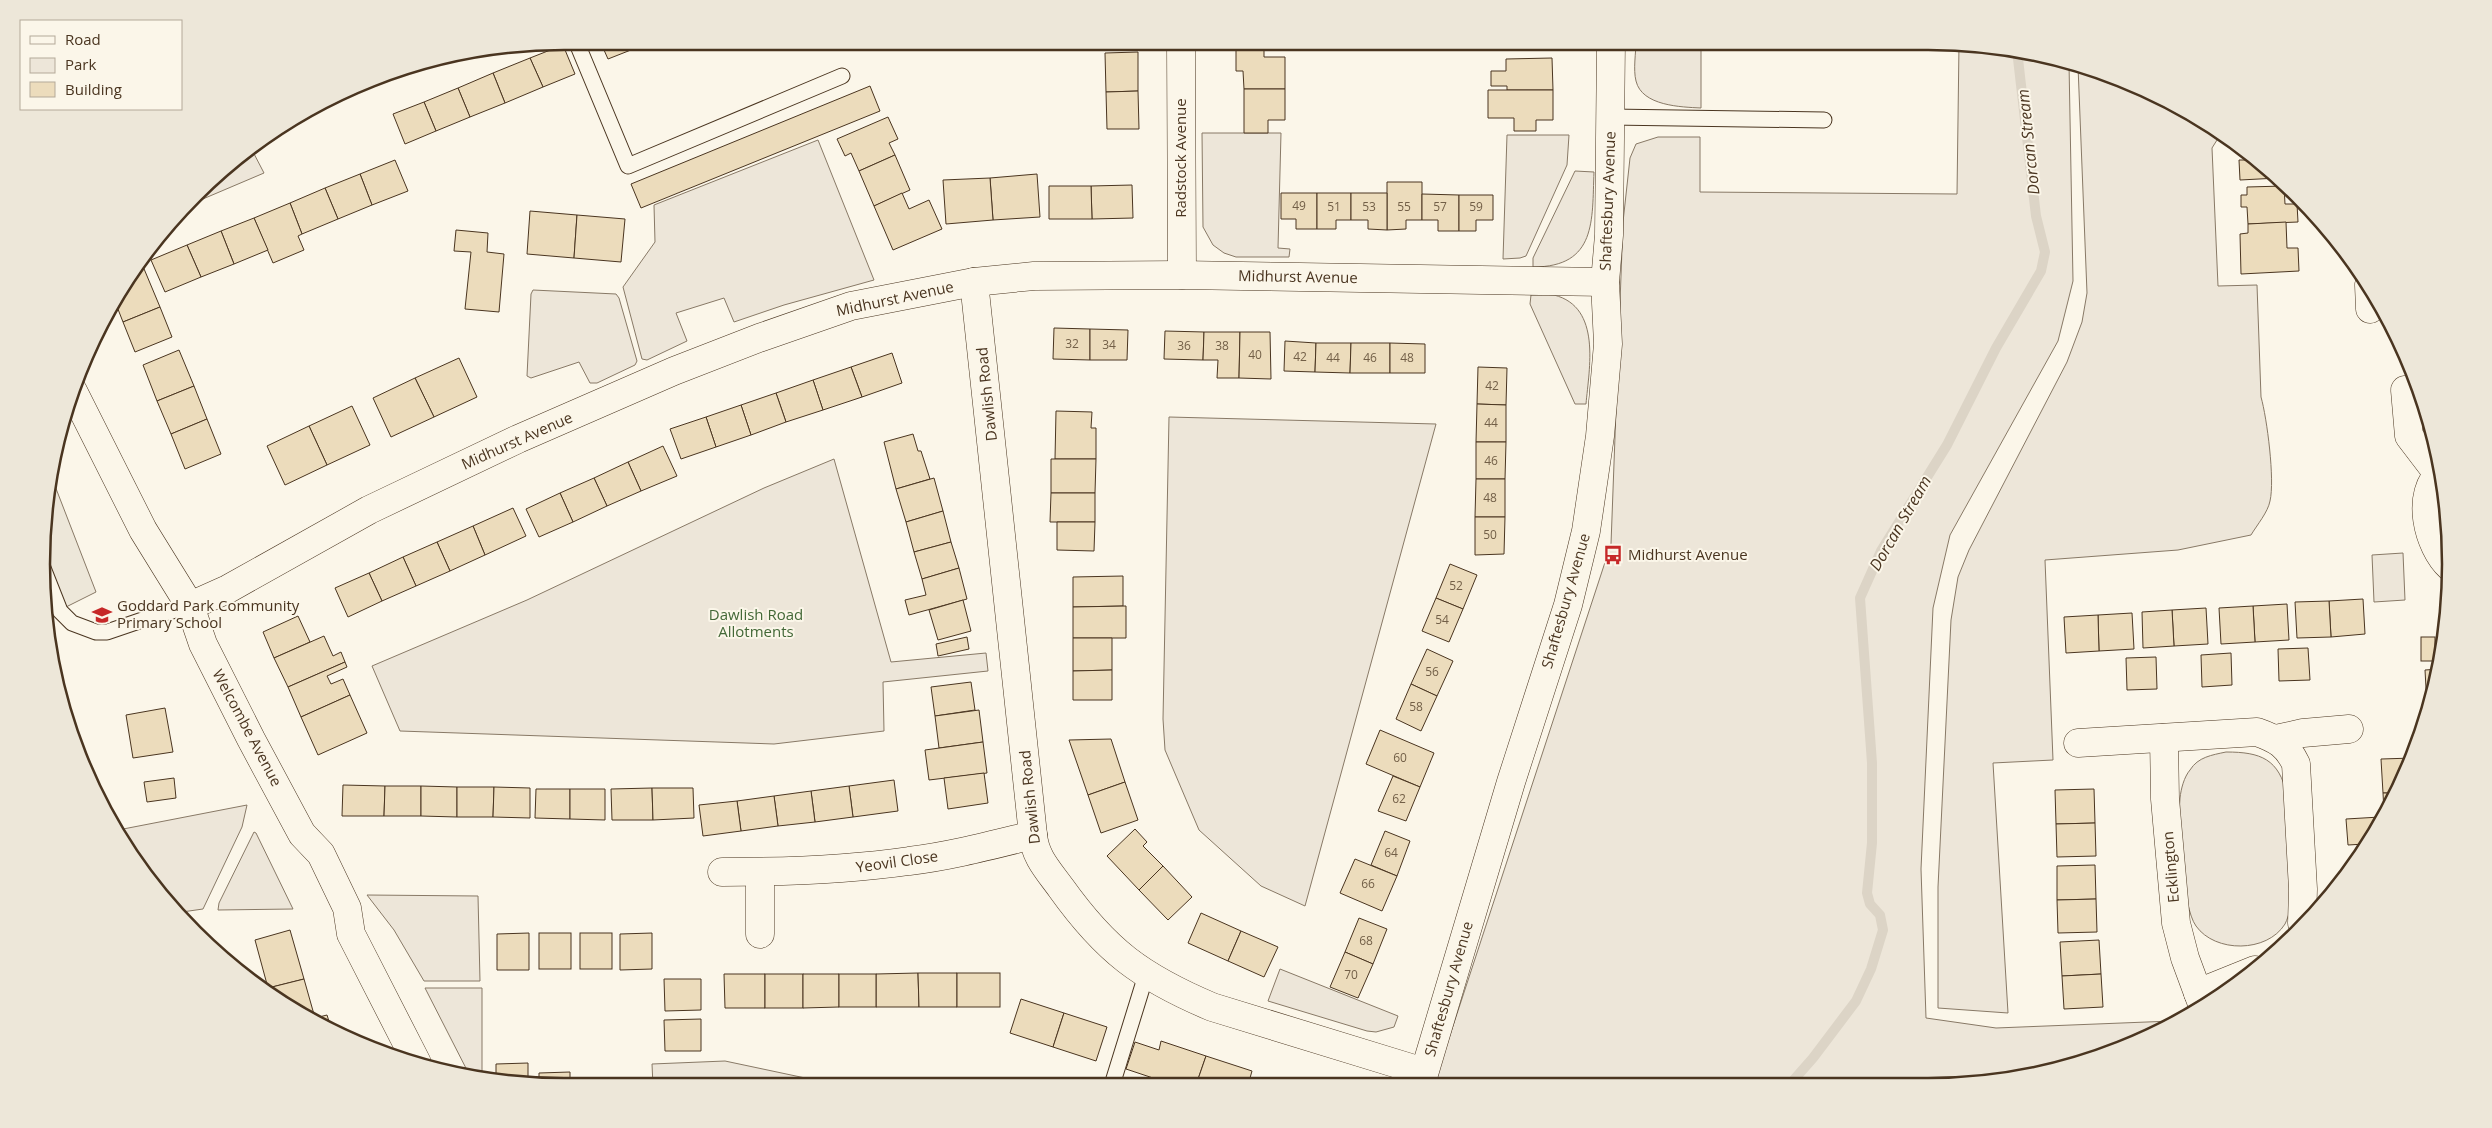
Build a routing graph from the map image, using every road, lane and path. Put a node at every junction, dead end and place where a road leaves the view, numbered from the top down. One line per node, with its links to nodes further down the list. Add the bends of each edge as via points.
1 (580, 50): 4 (lane, via 628,166)
2 (1181, 50): 7 (street, Radstock Avenue)
3 (1612, 50): 5 (street, Shaftesbury Avenue)
4 (842, 76)
5 (1610, 117): 6 (lane); 9 (street, Shaftesbury Avenue, via 1609,235)
6 (1824, 120)
7 (1182, 275): 8 (street, Midhurst Avenue, via 1034,276); 9 (street, Midhurst Avenue)
8 (974, 282): 16 (street, Midhurst Avenue, via 851,306 674,371 518,439 378,506 228,589); 21 (street, Dawlish Road)
9 (1605, 282): 31 (street, Shaftesbury Avenue, via 1608,344 1605,396 1578,570)
10 (2405, 390): 12 (street, via 2409,436)
11 (77, 400): 16 (street, Welcombe Avenue, via 143,530)
12 (2432, 462)
13 (2435, 479): 14 (street, via 2428,494 2430,529)
14 (2442, 559)
15 (51, 587): 16 (lane, via 60,611 72,622 96,632 107,632)
16 (190, 606): 29 (street, Welcombe Avenue, via 203,644 251,739 302,834 321,854 332,875 347,908 351,934)
17 (2349, 729): 19 (street)
18 (2164, 738): 19 (street, via 2257,732); 20 (street); 28 (street, Ecklington, via 2165,800 2176,923)
19 (2276, 739): 24 (street, via 2290,751 2296,764)
20 (2078, 743)
21 (1033, 835): 23 (street, Yeovil Close, via 910,861); 26 (street, Dawlish Road, via 1038,856 1078,913 1101,938)
22 (722, 872): 23 (street, Yeovil Close)
23 (760, 872): 25 (street)
24 (2302, 915)
25 (760, 934)
26 (1146, 975): 30 (lane); 31 (street, Dawlish Road, via 1212,1007)
27 (2215, 991): 28 (street, Ecklington)
28 (2200, 998)
29 (414, 1055)
30 (1114, 1078)
31 (1423, 1078)

